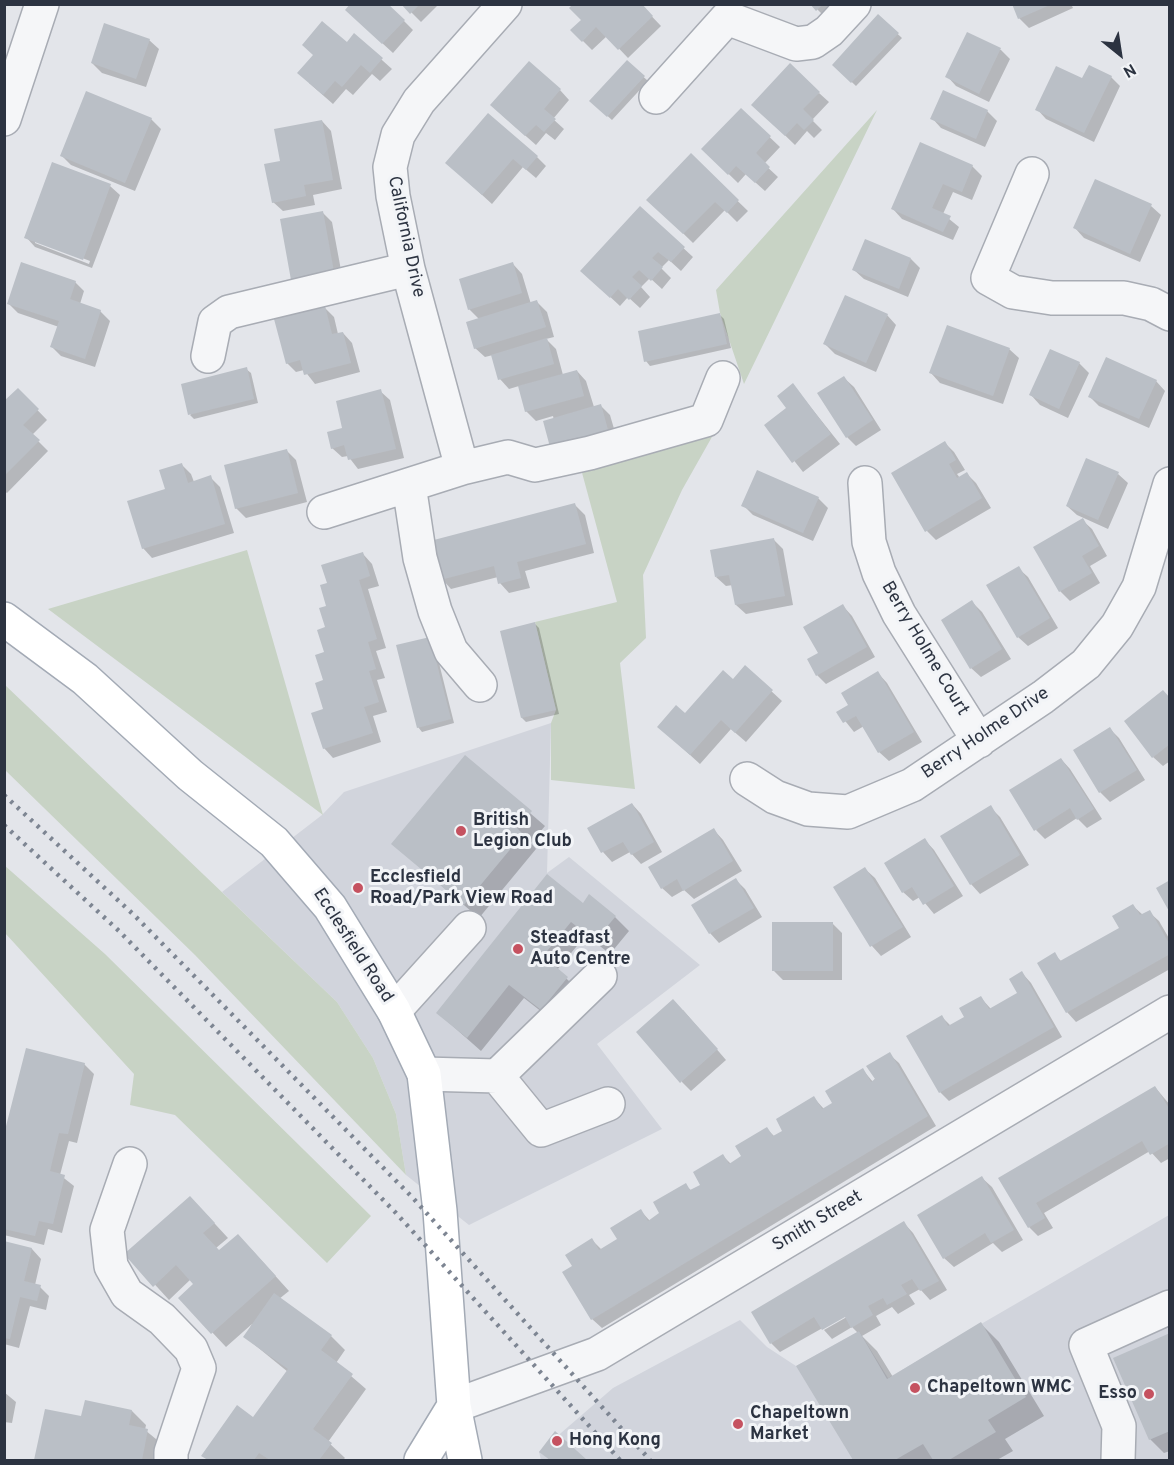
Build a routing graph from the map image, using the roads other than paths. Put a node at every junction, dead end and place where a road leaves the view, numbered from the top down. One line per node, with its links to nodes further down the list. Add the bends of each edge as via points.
1 (42, 4): 6 (street)
2 (505, 4): 8 (street, California Drive, via 419,101 398,135 390,167)
3 (854, 4): 4 (street, via 813,42 796,44)
4 (725, 11): 5 (street)
5 (656, 97)
6 (4, 119)
7 (1032, 174): 9 (street, via 988,278 1013,292 1052,298 1124,298 1151,304)
8 (408, 268): 10 (street, via 229,312 215,322); 12 (street, California Drive)
9 (1170, 314)
10 (208, 356)
11 (723, 378): 12 (street, via 706,420 535,465 508,457)
12 (462, 468): 15 (street)
13 (865, 483): 20 (street, Berry Holme Court, via 869,542 879,573 899,614)
14 (1170, 484): 17 (street, Berry Holme Drive)
15 (409, 485): 16 (street); 19 (street, via 420,558 435,611 451,651)
16 (324, 512)
17 (1162, 542): 20 (street, Berry Holme Drive, via 1117,626 1086,664)
18 (4, 619): 24 (main road, Ecclesfield Road, via 85,679 190,775 274,842 330,907)
19 (480, 686)
20 (979, 741): 21 (street, Berry Holme Drive, via 912,785 848,812 808,809 775,797)
21 (747, 779)
22 (469, 928): 24 (street)
23 (600, 976): 27 (street)
24 (394, 1011): 26 (main road, Ecclesfield Road)
25 (1170, 1012): 31 (street, Smith Street, via 597,1354)
26 (424, 1074): 27 (street); 31 (main road, Ecclesfield Road, via 440,1211)
27 (497, 1076): 28 (street, via 542,1130)
28 (608, 1104)
29 (130, 1164): 32 (street, via 107,1230 111,1266 127,1294 162,1318 191,1349 199,1368)
30 (1170, 1307): 35 (street, via 1086,1345 1119,1426)
31 (454, 1406): 33 (main road); 34 (main road, Ecclesfield Road)
32 (171, 1461)
33 (421, 1461)
34 (465, 1461)
35 (1118, 1461)

